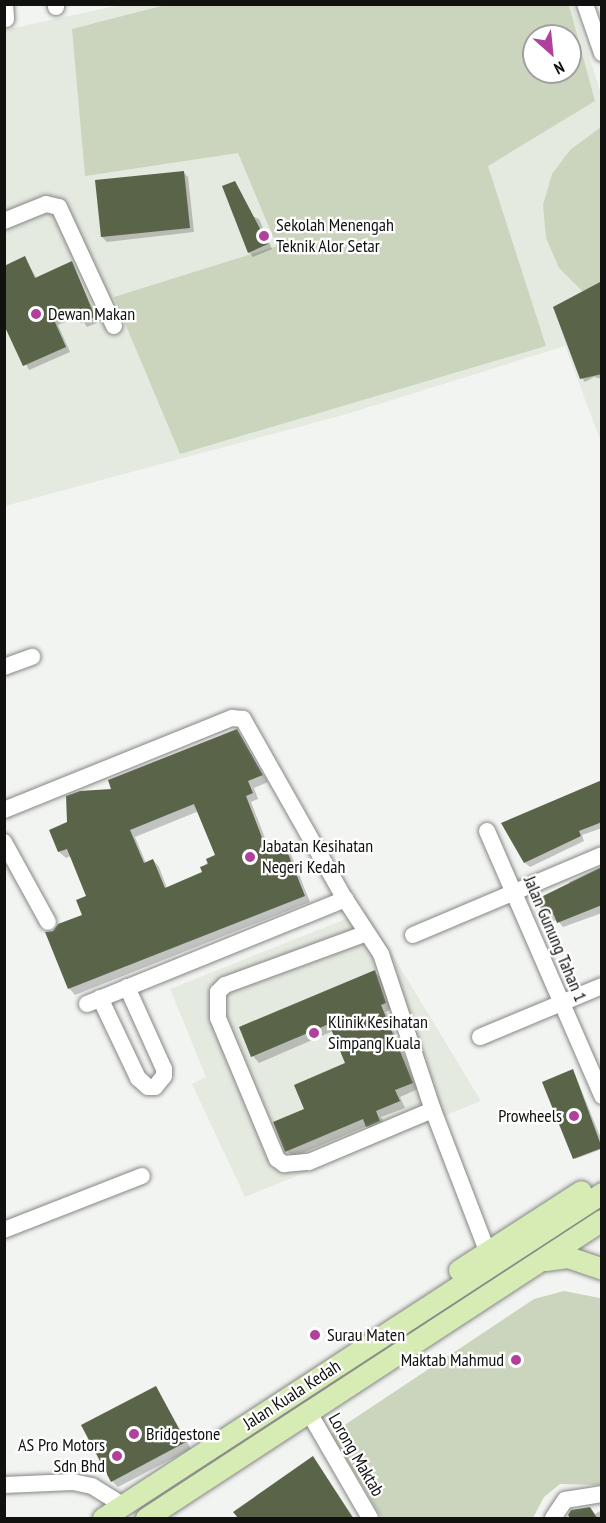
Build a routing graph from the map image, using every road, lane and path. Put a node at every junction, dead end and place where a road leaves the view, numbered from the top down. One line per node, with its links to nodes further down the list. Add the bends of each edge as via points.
1 (585, 4): 2 (street)
2 (602, 53)
3 (4, 221): 4 (street, via 46,204 59,207)
4 (114, 326)
5 (32, 657): 6 (street)
6 (4, 667)
7 (4, 810): 12 (street, via 232,718 243,719)
8 (487, 831): 11 (street, Jalan Gunung Tahan 1)
9 (4, 842): 13 (street)
10 (602, 855): 11 (street)
11 (514, 892): 15 (street); 18 (street, Jalan Gunung Tahan 1)
12 (345, 899): 14 (street); 17 (street)
13 (48, 922)
14 (367, 933): 21 (street, via 381,954); 21 (street, via 225,984 218,992 218,1018 277,1159 284,1164 309,1162)
15 (414, 935)
16 (602, 986): 18 (street)
17 (127, 987): 17 (street, via 164,1069 164,1076 155,1086 148,1087 138,1078 93,1001)
18 (561, 1003): 19 (street); 20 (street, Jalan Gunung Tahan 1)
19 (480, 1037)
20 (602, 1096)
21 (432, 1110): 28 (street)
22 (142, 1176): 26 (street)
23 (600, 1196): 24 (main road, Jalan Kuala Kedah); 28 (main road, via 541,1214)
24 (569, 1214): 27 (main road); 32 (main road, Jalan Kuala Kedah)
25 (602, 1220): 27 (main road, Jalan Kuala Kedah)
26 (4, 1230)
27 (582, 1233): 29 (main road, Jalan Kuala Kedah); 30 (main road)
28 (487, 1251): 32 (main road, via 434,1287)
29 (539, 1262): 31 (main road, via 568,1257); 33 (main road, Jalan Kuala Kedah)
30 (602, 1262)
31 (602, 1269)
32 (413, 1317): 36 (main road, Jalan Kuala Kedah)
33 (308, 1411): 38 (main road, Jalan Kuala Kedah); 39 (street, Lorong Maktab)
34 (4, 1485): 36 (street, via 73,1482 92,1486)
35 (602, 1494): 40 (street, via 565,1500)
36 (122, 1505): 37 (main road, Jalan Kuala Kedah)
37 (103, 1518)
38 (146, 1518)
39 (370, 1518)
40 (553, 1518)

